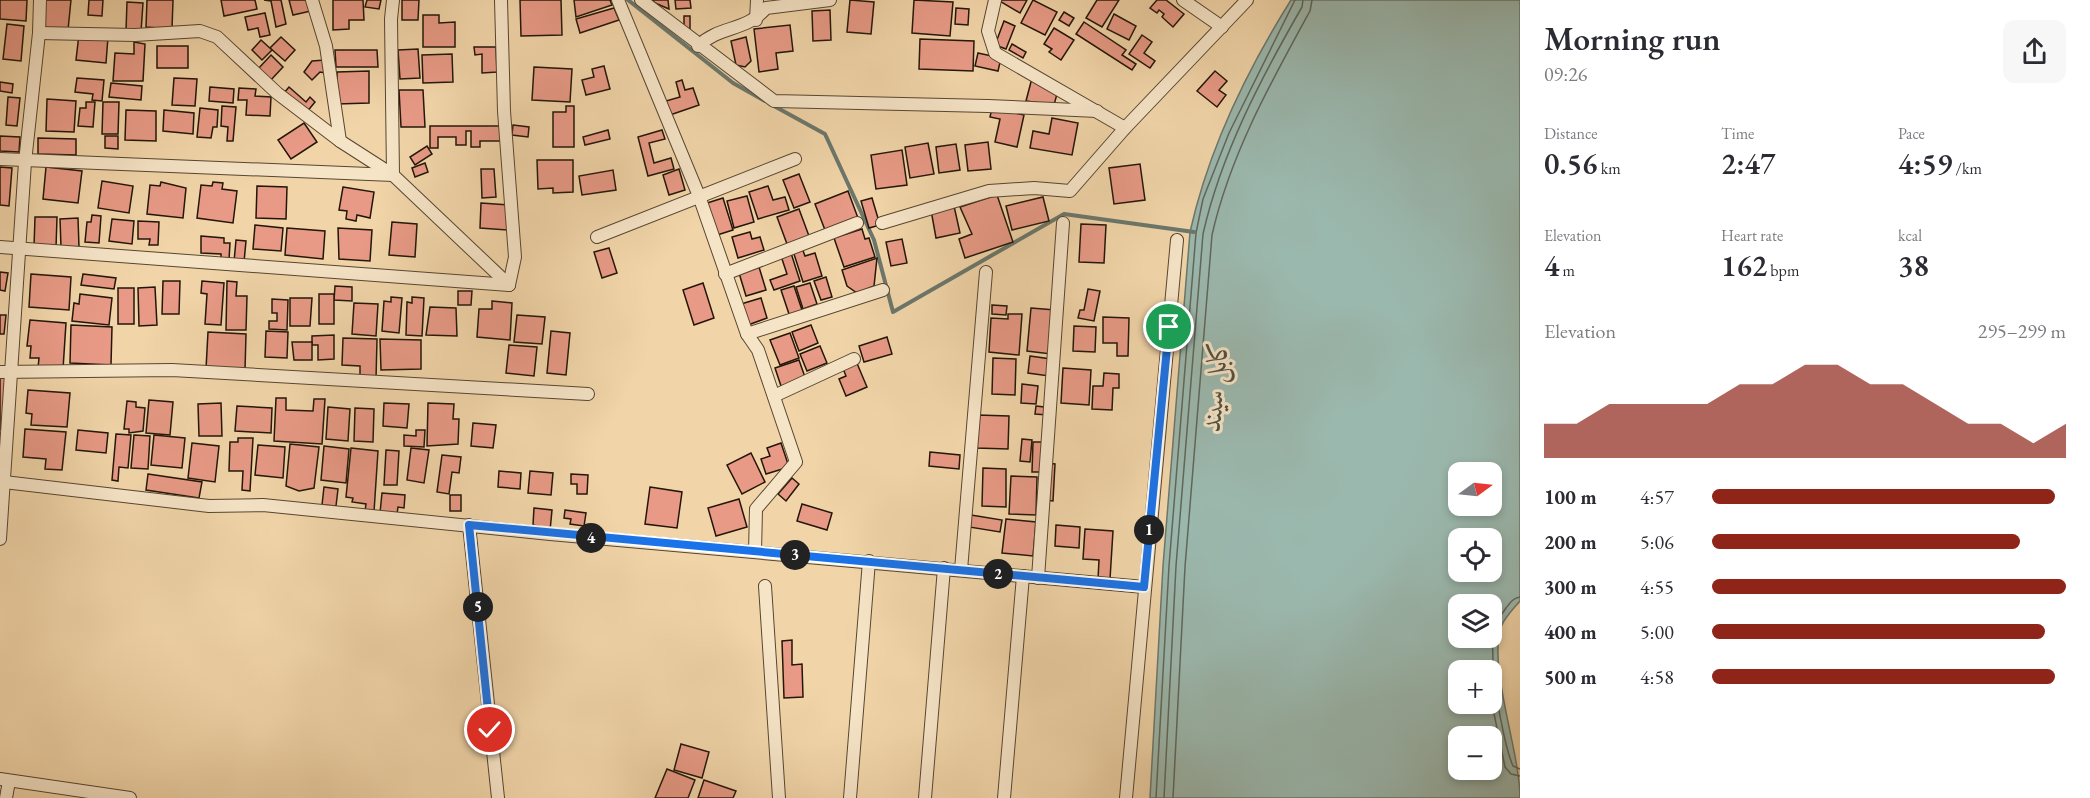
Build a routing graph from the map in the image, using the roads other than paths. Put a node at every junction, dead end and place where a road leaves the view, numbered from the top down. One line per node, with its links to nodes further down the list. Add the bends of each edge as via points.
1 (40, 0): 14 (street)
2 (312, 0): 18 (street, via 327,46)
3 (393, 0): 22 (street)
4 (501, 0): 33 (street, via 504,111 515,257)
5 (618, 0): 23 (street)
6 (641, 0): 15 (street)
7 (757, 0): 12 (street)
8 (830, 0): 12 (street, via 766,8)
9 (995, 0): 16 (street, via 988,31 995,53)
10 (1183, 0): 13 (street)
11 (1247, 0): 13 (street)
12 (756, 20): 15 (street, via 708,36)
13 (1222, 27): 17 (street)
14 (39, 33): 18 (street, via 135,35 200,31 217,37 277,93); 21 (street)
15 (698, 46): 16 (street, via 774,101)
16 (1097, 111): 17 (street)
17 (1125, 128): 25 (street, via 1070,191 989,191)
18 (340, 141): 22 (street)
19 (0, 159): 21 (street)
20 (795, 159): 23 (street)
21 (25, 162): 22 (street); 30 (street)
22 (393, 175): 33 (street)
23 (699, 196): 27 (street); 32 (street)
24 (857, 223): 32 (street)
25 (882, 223)
26 (1063, 223): 48 (street)
27 (597, 237)
28 (1178, 240): 50 (street)
29 (0, 247): 30 (street)
30 (19, 247): 33 (street); 37 (street)
31 (986, 272): 46 (street)
32 (725, 274): 35 (street)
33 (509, 285)
34 (883, 290): 35 (street)
35 (747, 334): 39 (street, via 758,350)
36 (854, 359): 39 (street)
37 (6, 372): 38 (street, via 172,370); 40 (street)
38 (588, 394)
39 (774, 396): 43 (street, via 796,462 756,509)
40 (4, 482): 41 (street, via 209,506 263,505); 42 (street)
41 (469, 525): 43 (street); 54 (street)
42 (0, 540)
43 (755, 552): 44 (street)
44 (868, 561): 45 (street); 56 (street)
45 (944, 568): 46 (street); 57 (street)
46 (961, 570): 47 (street)
47 (1023, 576): 48 (street); 58 (street)
48 (1038, 578): 50 (street)
49 (765, 586): 55 (street)
50 (1144, 587): 59 (street)
51 (4, 780): 52 (street); 53 (street)
52 (6, 798)
53 (130, 798)
54 (498, 798)
55 (779, 798)
56 (850, 798)
57 (925, 798)
58 (1004, 798)
59 (1126, 798)

